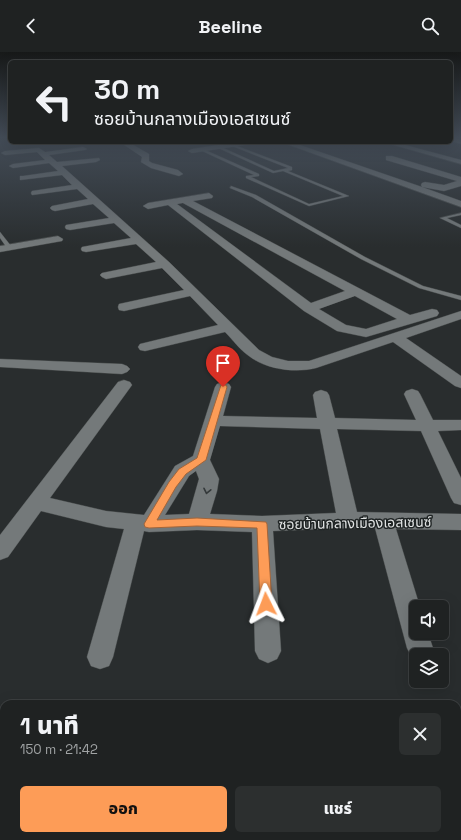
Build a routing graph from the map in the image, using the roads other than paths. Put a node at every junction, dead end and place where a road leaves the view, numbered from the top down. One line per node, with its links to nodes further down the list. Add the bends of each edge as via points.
1 (31, 174): 11 (street)
2 (66, 174): 13 (street)
3 (255, 174): 10 (lane)
4 (265, 174): 10 (lane)
5 (292, 174): 10 (lane, via 347,196 309,205 247,177)
6 (379, 174): 20 (street)
7 (411, 174): 8 (street); 12 (street)
8 (417, 174)
9 (440, 174): 12 (street)
10 (258, 175)
11 (23, 178)
12 (459, 180)
13 (80, 186): 15 (street); 18 (street)
14 (231, 186): 36 (lane, via 421,287)
15 (35, 193)
16 (209, 196): 17 (street)
17 (184, 200): 19 (street); 35 (street)
18 (96, 202): 22 (street); 24 (street)
19 (169, 202): 21 (street); 38 (street)
20 (461, 204)
21 (148, 206)
22 (55, 208)
23 (461, 214): 25 (lane, via 442,218)
24 (114, 220): 26 (street); 29 (street)
25 (461, 227)
26 (70, 228)
27 (0, 234): 30 (lane)
28 (58, 239): 30 (street)
29 (139, 240): 31 (street); 32 (street)
30 (4, 248)
31 (86, 249)
32 (165, 264): 33 (street); 34 (street)
33 (106, 275)
34 (193, 292): 37 (street); 42 (street)
35 (354, 292): 38 (street); 41 (street)
36 (461, 298)
37 (124, 307)
38 (309, 308): 41 (street, via 342,328 355,331 366,332)
39 (461, 310): 41 (street, via 437,312)
40 (461, 315): 43 (street)
41 (408, 319)
42 (227, 327): 43 (street, via 264,360 292,367 311,365); 44 (street)
43 (395, 337): 46 (street)
44 (145, 347)
45 (0, 363): 56 (street, via 123,377)
46 (461, 383)
47 (223, 387): 50 (street)
48 (412, 394): 53 (street)
49 (321, 395): 51 (street)
50 (213, 421): 51 (street); 54 (street)
51 (327, 424): 53 (street); 57 (street)
52 (461, 425): 53 (street)
53 (427, 426): 55 (street)
54 (201, 460): 59 (street, one-way to 59, via 209,479); 61 (street, via 182,471)
55 (461, 498)
56 (36, 502): 61 (street, ซอยบ้านกลางเมืองเอสเซนซ์, via 106,519); 63 (street)
57 (348, 520): 58 (street, ซอยบ้านกลางเมืองเอสเซนซ์); 62 (street, ซอยบ้านกลางเมืองเอสเซนซ์)
58 (383, 521): 60 (street, ซอยบ้านกลางเมืองเอสเซนซ์); 64 (street)
59 (197, 522): 61 (street, ซอยบ้านกลางเมืองเอสเซนซ์); 62 (street, ซอยบ้านกลางเมืองเอสเซนซ์)
60 (461, 522)
61 (143, 524): 66 (street)
62 (262, 524): 65 (street)
63 (0, 551)
64 (420, 648)
65 (268, 651)
66 (100, 657)

